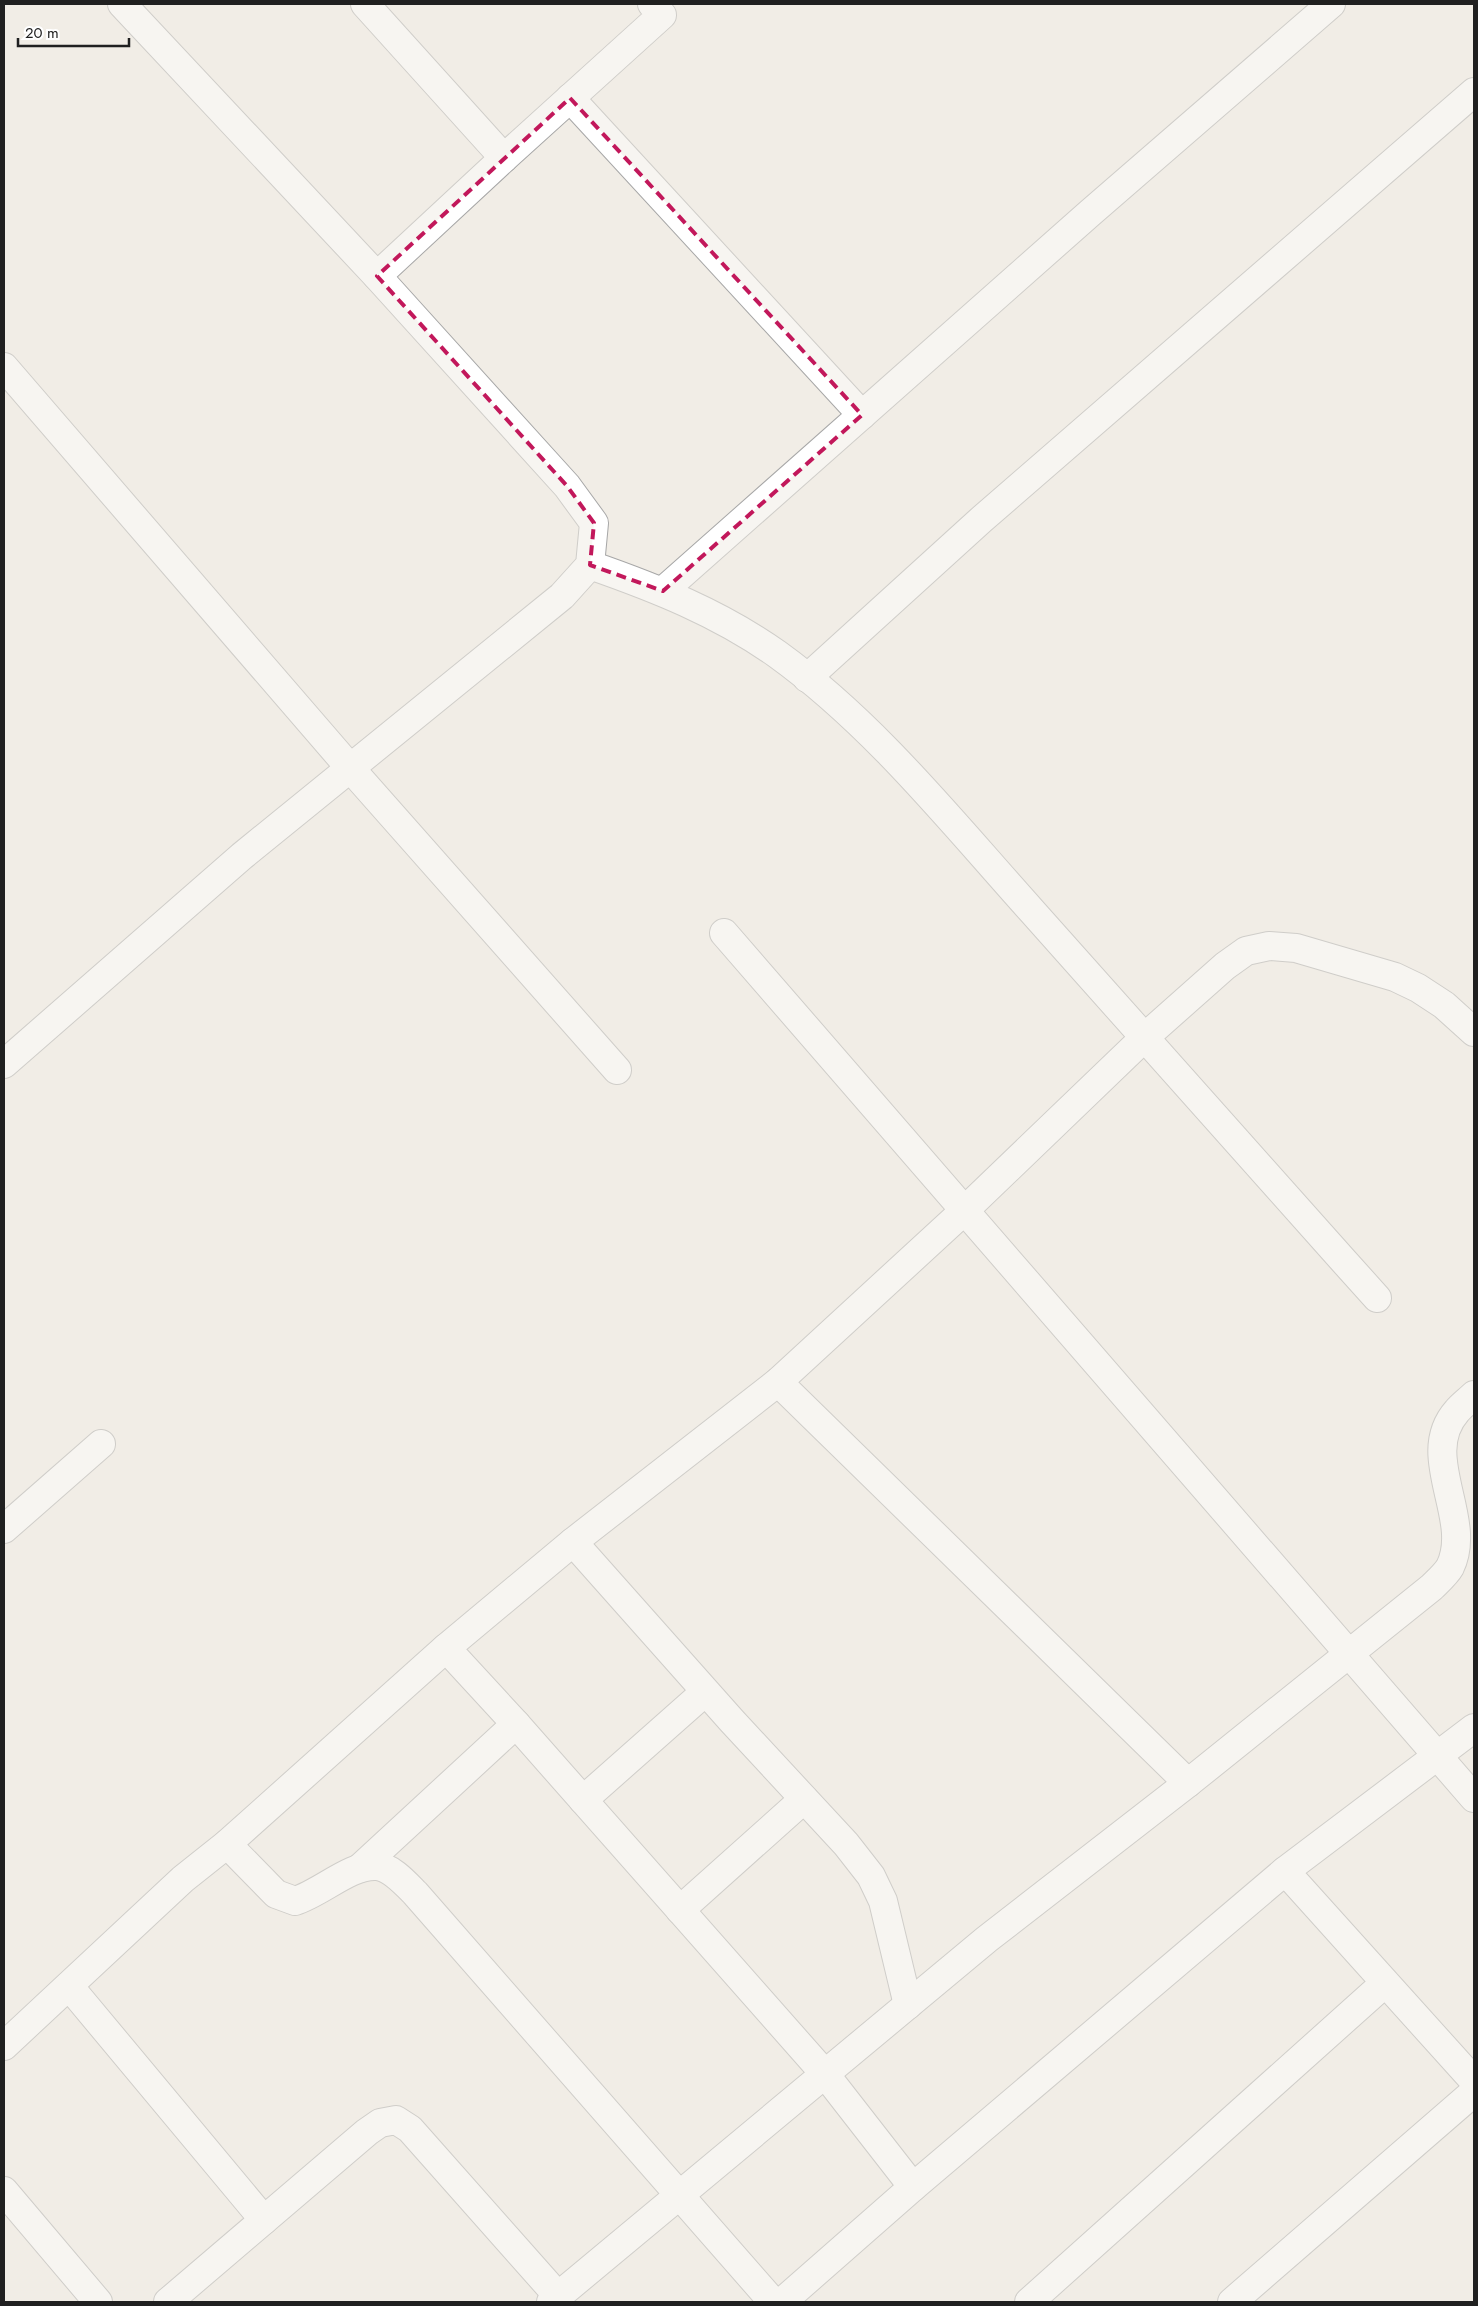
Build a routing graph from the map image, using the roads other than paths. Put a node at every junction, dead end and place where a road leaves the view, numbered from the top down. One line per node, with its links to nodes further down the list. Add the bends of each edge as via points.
1 (122, 4): 8 (street)
2 (365, 4): 7 (street)
3 (1326, 5): 10 (street)
4 (663, 7): 6 (street)
5 (1474, 92): 13 (street, via 982,519)
6 (570, 98): 7 (street); 10 (street)
7 (504, 158): 8 (street)
8 (377, 276): 11 (street, via 566,486 594,523)
9 (4, 367): 14 (street)
10 (862, 415): 12 (street)
11 (590, 564): 12 (street); 14 (street, via 562,596)
12 (663, 591): 13 (street, via 712,614 776,653)
13 (807, 678): 17 (street, via 870,734 951,820)
14 (351, 769): 18 (street, via 242,856); 19 (street)
15 (724, 933): 20 (street)
16 (1474, 1032): 17 (street, via 1444,1005 1395,977 1296,948 1269,946 1246,951 1225,966)
17 (1145, 1037): 20 (street); 21 (street)
18 (4, 1064)
19 (617, 1070)
20 (965, 1210): 22 (street); 30 (street)
21 (1377, 1298)
22 (778, 1382): 27 (street); 35 (street)
23 (1474, 1395): 25 (street, via 1456,1412 1443,1438 1442,1458)
24 (101, 1444): 26 (street)
25 (1455, 1524): 28 (street); 30 (street, via 1457,1547 1449,1568 1432,1587)
26 (4, 1529)
27 (572, 1542): 29 (street); 31 (street)
28 (1474, 1545)
29 (446, 1648): 32 (street); 39 (street)
30 (1347, 1654): 34 (street); 35 (street)
31 (705, 1692): 37 (street); 38 (street)
32 (516, 1724): 38 (street); 40 (street)
33 (1474, 1728): 34 (street)
34 (1438, 1756): 36 (street); 41 (street)
35 (1188, 1783): 45 (street, via 987,1939)
36 (1474, 1798)
37 (804, 1799): 42 (street); 45 (street, via 871,1876 883,1901)
38 (583, 1800): 42 (street)
39 (227, 1844): 40 (street, via 276,1894 296,1901); 44 (street, via 184,1879)
40 (360, 1868): 52 (street, via 379,1866 399,1877 415,1892)
41 (1285, 1871): 43 (street); 50 (street)
42 (680, 1910): 47 (street)
43 (1385, 1983): 48 (street); 58 (street)
44 (69, 1986): 46 (street); 53 (street)
45 (908, 2005): 47 (street)
46 (4, 2046)
47 (824, 2074): 50 (street); 52 (street)
48 (1474, 2081)
49 (1474, 2092): 59 (street)
50 (913, 2186): 55 (street)
51 (4, 2191): 56 (street)
52 (680, 2194): 54 (street); 55 (street)
53 (264, 2220): 54 (street, via 367,2132 380,2123 396,2120 410,2129); 57 (street)
54 (555, 2299)
55 (786, 2300)
56 (98, 2302)
57 (168, 2302)
58 (1029, 2302)
59 (1232, 2302)

